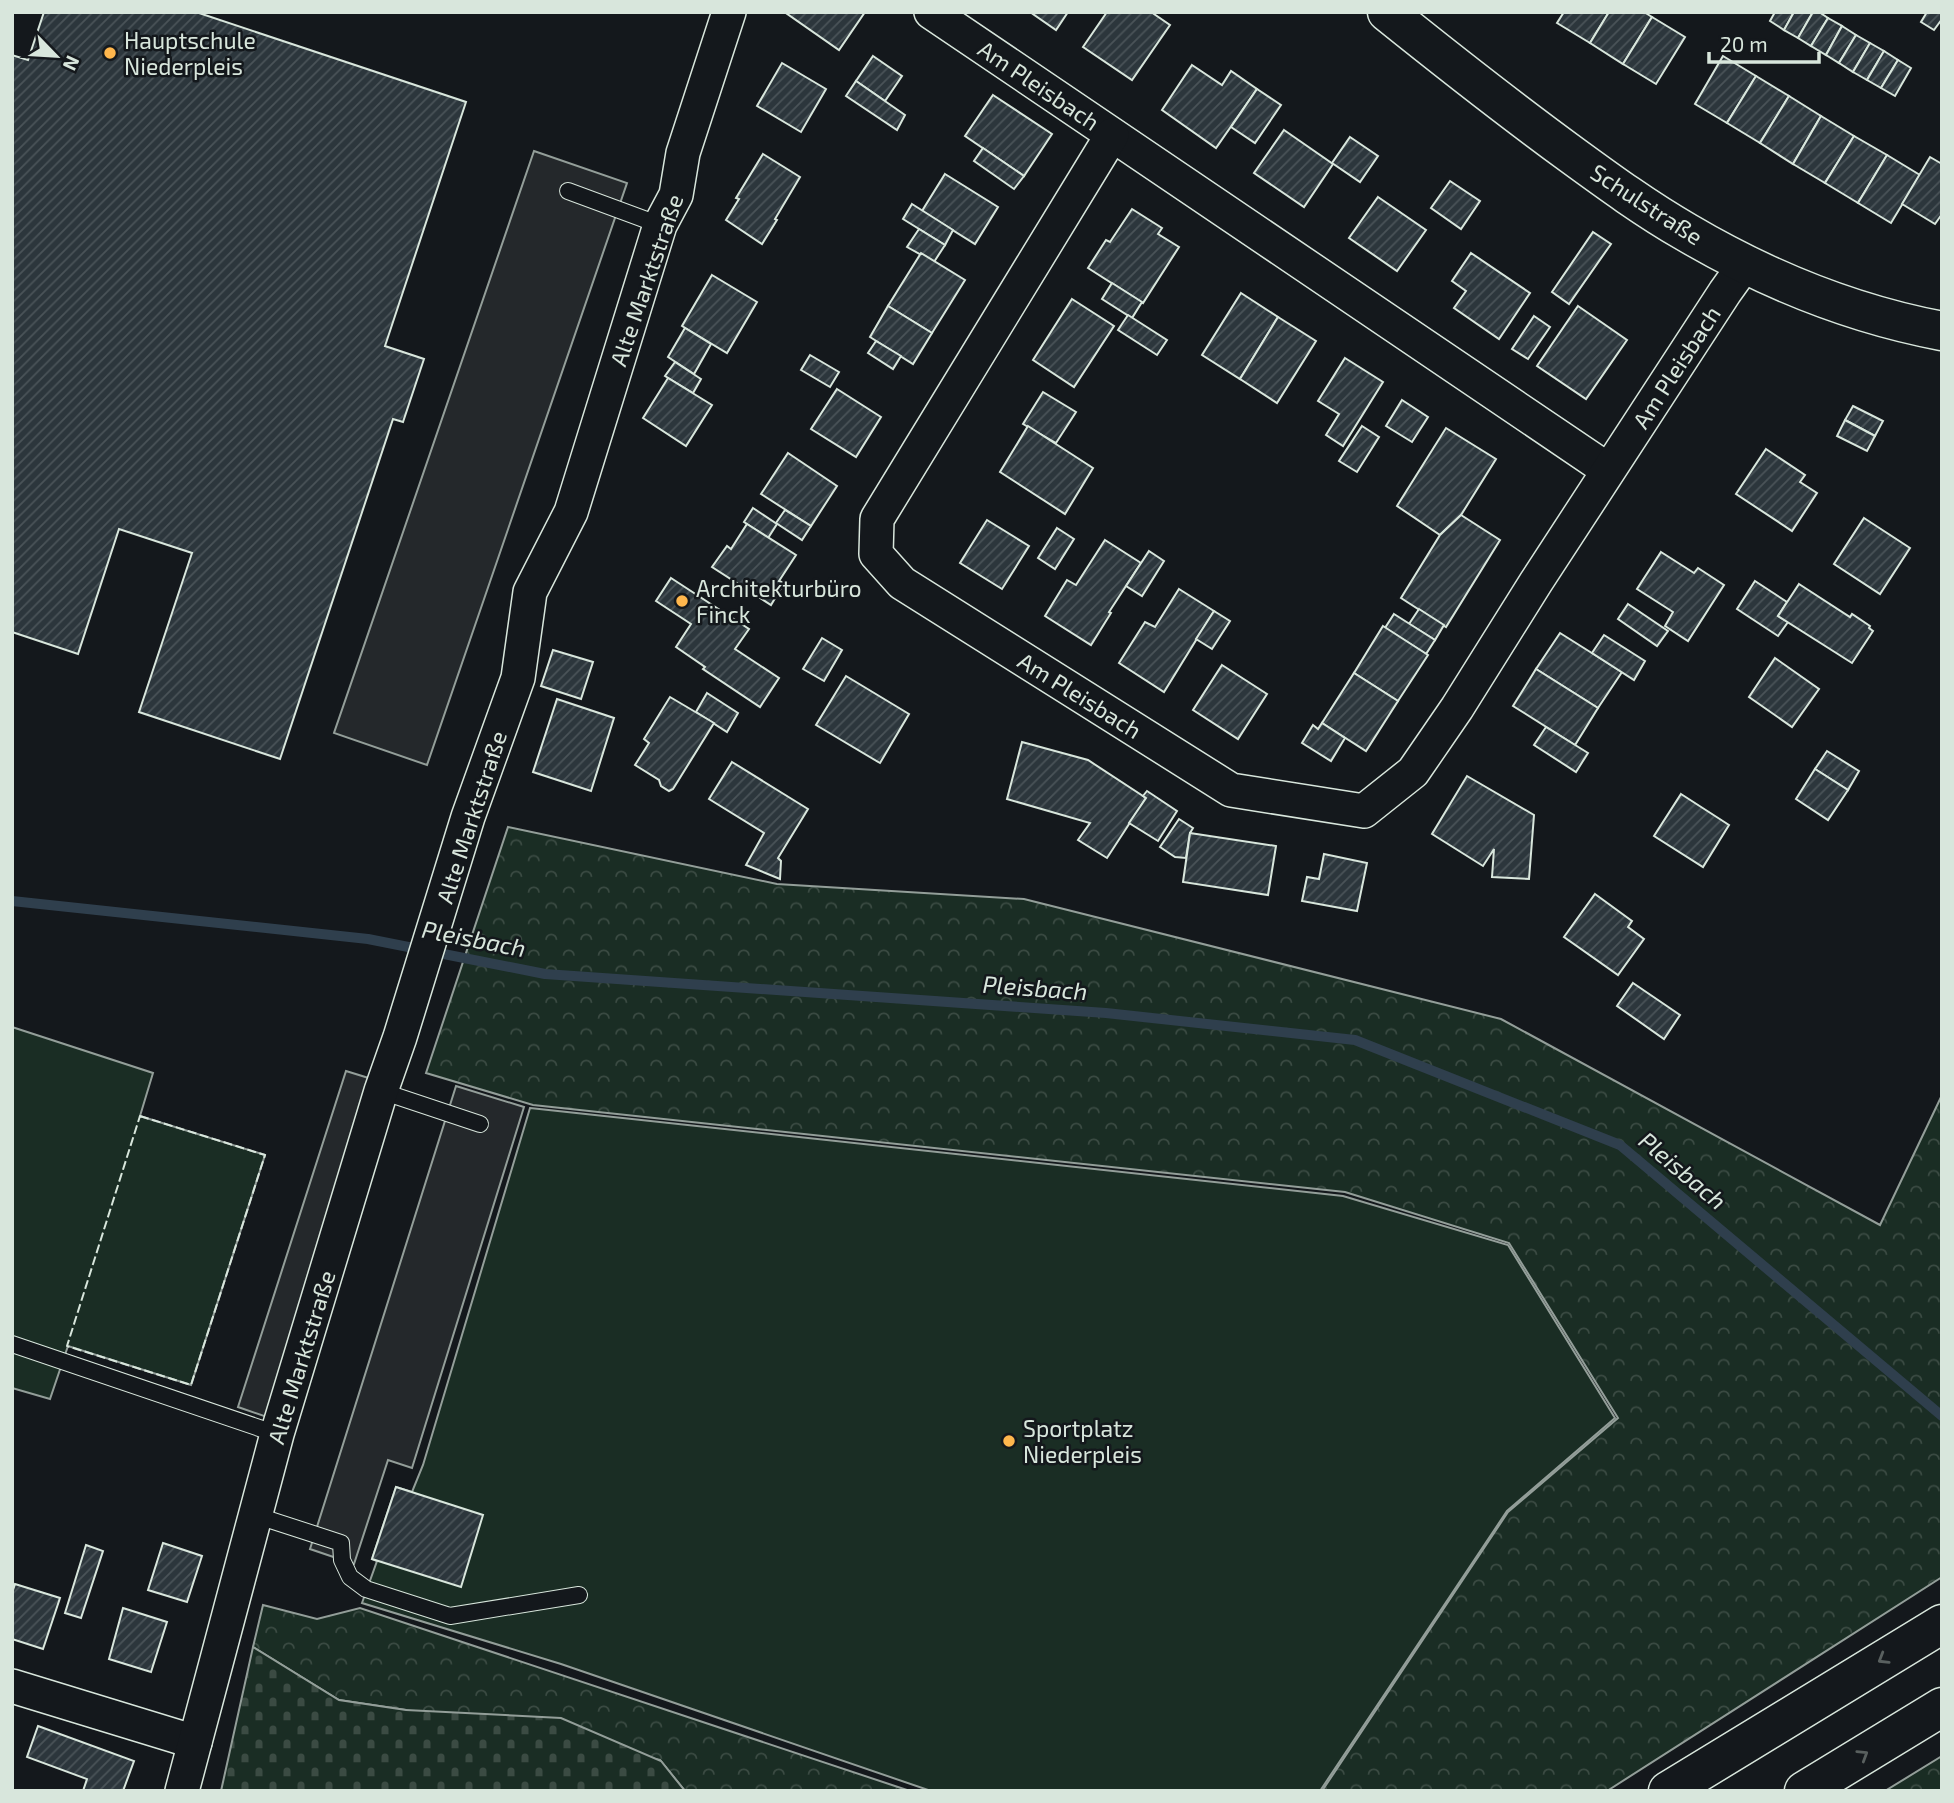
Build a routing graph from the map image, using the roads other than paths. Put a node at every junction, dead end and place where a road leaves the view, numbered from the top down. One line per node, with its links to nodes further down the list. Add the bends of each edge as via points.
1 (729, 12): 6 (street, Alte Marktstraße, via 683,153 676,195)
2 (931, 12): 4 (street, Am Pleisbach)
3 (1387, 12): 7 (main road, Schulstraße, via 1626,195)
4 (1112, 135): 9 (street, Am Pleisbach); 9 (street, Am Pleisbach, via 877,519 876,554 902,583 1231,790 1364,811 1413,772)
5 (568, 191): 6 (lane)
6 (660, 225): 10 (street, Alte Marktstraße, via 571,512 530,592 518,678 468,817)
7 (1745, 264): 8 (main road, Schulstraße, via 1857,309); 9 (street, Am Pleisbach)
8 (1942, 331)
9 (1608, 470)
10 (381, 1091): 11 (lane); 13 (street, Alte Marktstraße)
11 (480, 1124)
12 (12, 1344): 13 (lane)
13 (277, 1434): 14 (street, Alte Marktstraße)
14 (256, 1515): 15 (lane, via 341,1543 350,1577 366,1589 450,1616); 19 (street, Alte Marktstraße)
15 (579, 1595)
16 (1942, 1624): 21 (main road, one-way to 21)
17 (12, 1686): 19 (street)
18 (1942, 1707): 22 (main road, one-way to 18)
19 (195, 1742): 20 (street, Alte Marktstraße)
20 (182, 1791)
21 (1668, 1791)
22 (1804, 1791)

